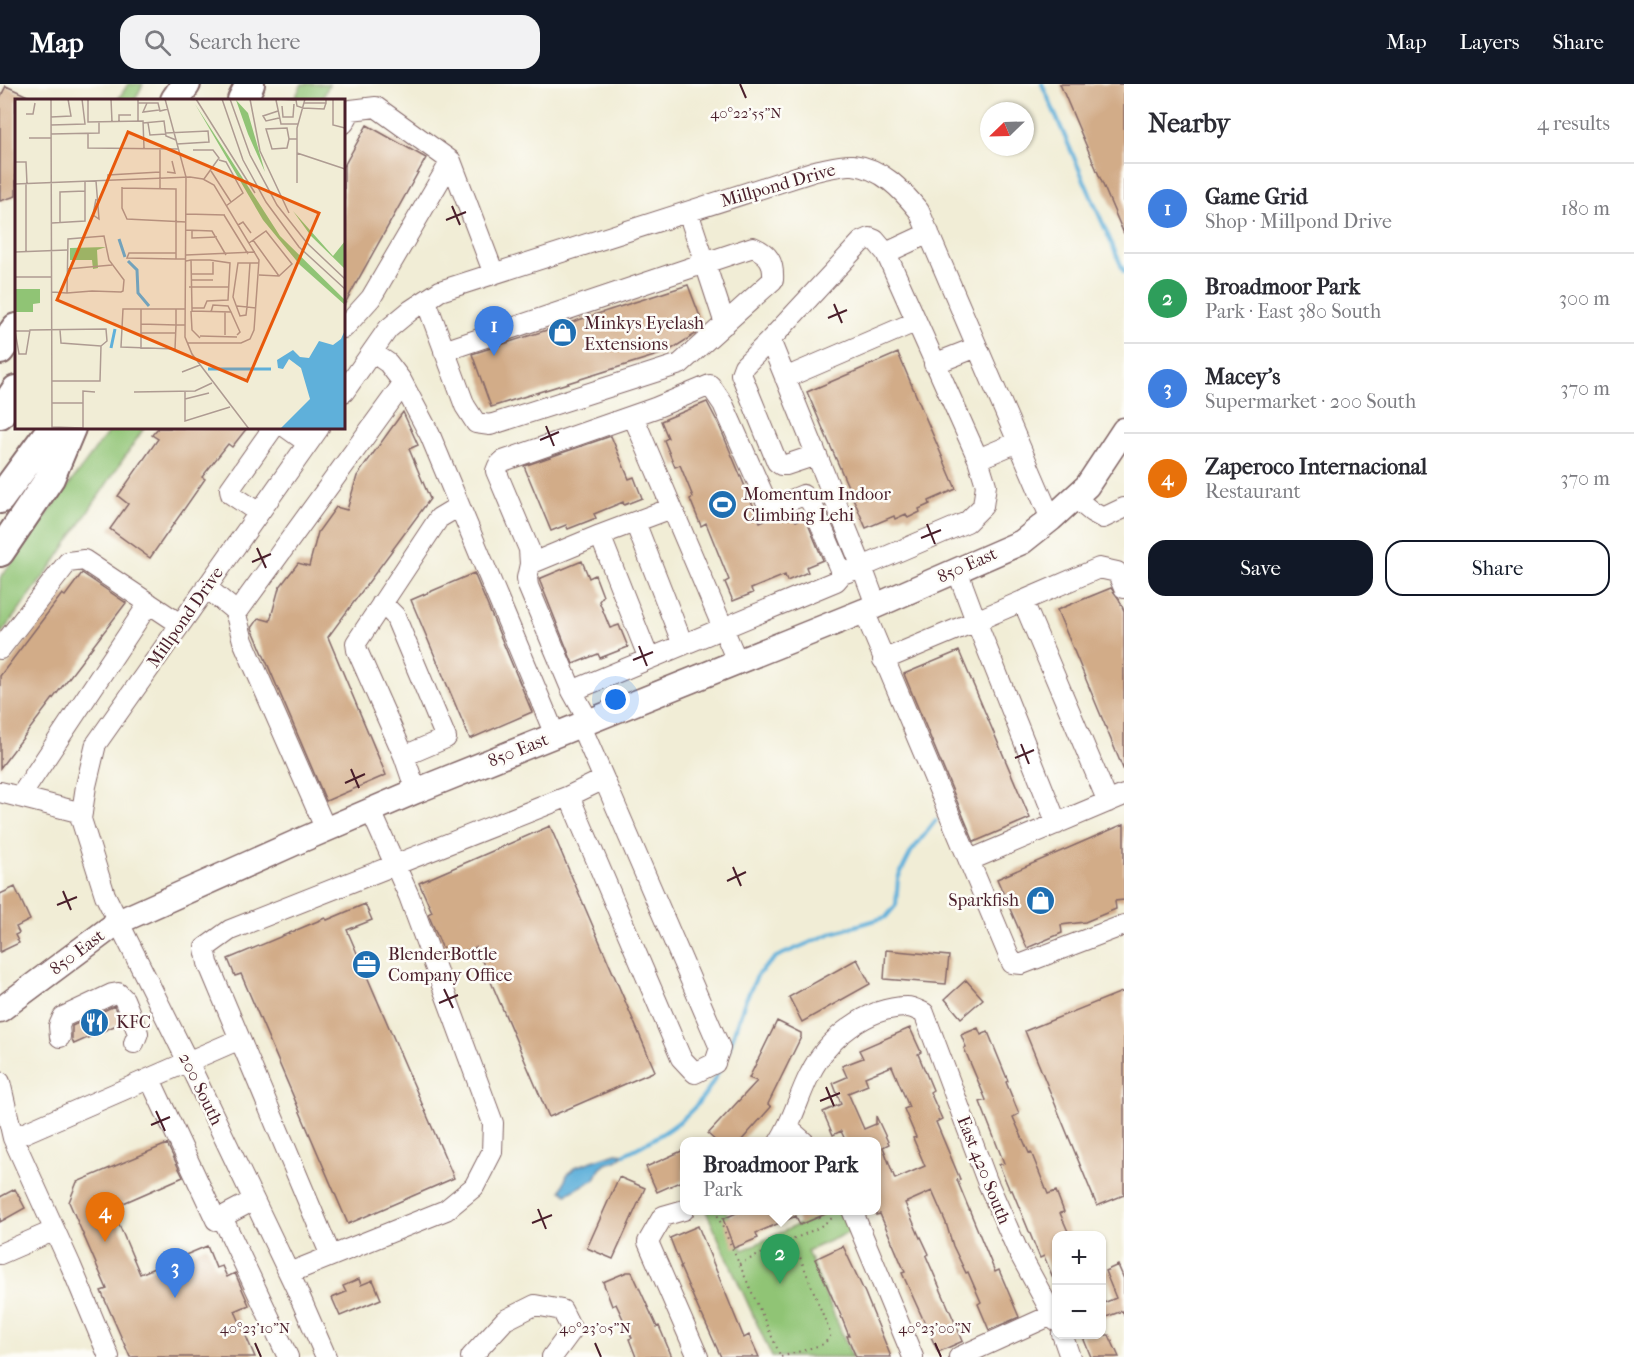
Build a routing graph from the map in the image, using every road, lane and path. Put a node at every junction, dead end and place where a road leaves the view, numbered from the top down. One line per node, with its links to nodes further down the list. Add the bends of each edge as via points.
1 (186, 84): 4 (highway)
2 (194, 84): 5 (highway)
3 (250, 84): 6 (highway)
4 (176, 99)
5 (186, 99)
6 (242, 99)
7 (345, 121): 8 (street, via 351,110 376,107)
8 (451, 161): 13 (street); 17 (street, via 371,298)
9 (688, 212): 10 (street, Millpond Drive, via 815,171 852,165 878,172 900,188 919,210); 12 (street); 13 (street, Millpond Drive)
10 (929, 234): 11 (street); 20 (street, Millpond Drive)
11 (886, 253): 15 (street); 19 (street, via 875,240 861,242)
12 (705, 262): 16 (street); 16 (street, via 753,247 765,252 774,265 773,280); 22 (street)
13 (494, 274): 14 (street, Millpond Drive, via 440,291)
14 (426, 301): 22 (street); 23 (street, Millpond Drive, via 388,329)
15 (915, 322): 24 (street); 25 (street)
16 (725, 324): 22 (street, via 680,364 490,425 476,423 465,406)
17 (345, 327)
18 (15, 329): 21 (highway)
19 (770, 340): 25 (street); 38 (street, via 741,374 777,462 786,465)
20 (977, 347): 24 (street); 37 (street, Millpond Drive)
21 (0, 350)
22 (444, 351)
23 (372, 352): 26 (street, via 388,363); 27 (street, Millpond Drive)
24 (934, 364): 39 (street)
25 (785, 378): 38 (street)
26 (403, 384): 42 (street, via 430,435); 60 (street)
27 (345, 391)
28 (15, 392): 29 (highway)
29 (0, 414)
30 (633, 416): 43 (street); 50 (street, via 498,466 496,471 529,549); 53 (street, via 710,385 723,404 767,503 775,507 803,495 811,502)
31 (51, 429): 41 (highway)
32 (71, 429): 49 (highway, via 50,478)
33 (272, 429): 45 (street, via 230,489 231,494)
34 (291, 429): 36 (street)
35 (1124, 430): 40 (main road, 850 East, via 1104,463)
36 (313, 435): 45 (street, Millpond Drive)
37 (1018, 442): 39 (street); 46 (street, Millpond Drive)
38 (816, 455): 51 (street)
39 (978, 459): 51 (street, via 986,485 983,506 967,522)
40 (1075, 498): 44 (street, via 1103,518); 46 (main road, 850 East)
41 (0, 499)
42 (459, 506): 58 (street, via 439,518); 71 (street)
43 (672, 508): 47 (street); 63 (street)
44 (1124, 508)
45 (259, 513): 55 (street, Millpond Drive)
46 (1051, 519): 52 (main road, 850 East, via 1022,542)
47 (635, 522): 48 (street); 64 (street)
48 (600, 535): 50 (street); 66 (street)
49 (0, 552)
50 (530, 564): 69 (street, via 528,586)
51 (861, 567): 53 (street); 59 (street)
52 (957, 570): 59 (main road, 850 East); 61 (street)
53 (842, 574): 63 (street, via 836,581)
54 (1121, 580): 56 (street, via 1099,568)
55 (206, 587): 60 (street); 62 (street, Millpond Drive)
56 (1023, 601): 61 (street); 78 (street)
57 (149, 603): 62 (street); 65 (street, via 84,560 68,562); 77 (street)
58 (382, 603): 72 (street, via 356,643 357,650); 72 (street, via 395,616 446,738)
59 (870, 608): 67 (street); 68 (main road, 850 East)
60 (236, 614): 82 (street, via 243,641)
61 (976, 621): 67 (street); 81 (street)
62 (180, 624): 80 (street, Millpond Drive, via 96,744)
63 (722, 628): 64 (street); 68 (street)
64 (682, 645): 66 (street)
65 (0, 650)
66 (649, 659): 69 (street)
67 (883, 660): 83 (street)
68 (737, 661): 70 (main road, 850 East)
69 (572, 691): 70 (street)
70 (584, 722): 71 (main road, 850 East); 73 (street)
71 (555, 735): 74 (main road, 850 East)
72 (404, 756): 74 (street)
73 (604, 779): 76 (street); 76 (street, via 720,1048 715,1064 695,1073 681,1058)
74 (416, 791): 79 (main road, 850 East)
75 (0, 792): 77 (street)
76 (569, 796): 84 (street)
77 (20, 797): 80 (street)
78 (1116, 799): 81 (street)
79 (371, 811): 82 (main road, 850 East); 84 (street)
80 (81, 816): 85 (street, 200 South, via 105,896)
81 (1057, 824): 83 (street)
82 (326, 830): 85 (main road, 850 East)
83 (970, 860): 86 (street, via 1012,963 1022,964)
84 (396, 865): 89 (street, via 230,930 205,948); 105 (street, via 493,1123 492,1152 474,1187 446,1210)
85 (118, 922): 87 (main road, 850 East); 91 (street, 200 South)
86 (1124, 925)
87 (0, 1010)
88 (60, 1037): 90 (street, via 63,1017 115,992 121,994 138,1033)
89 (240, 1039): 91 (street); 105 (street)
90 (134, 1042)
91 (188, 1062): 92 (street); 96 (street, 200 South)
92 (150, 1079): 95 (street); 101 (street, via 216,1220)
93 (0, 1082): 95 (street)
94 (784, 1135): 108 (street, East 420 South, via 810,1074 827,1049 850,1027 877,1012 909,1006 924,1013 987,1182 1017,1249)
95 (13, 1138): 102 (street)
96 (254, 1200): 101 (street); 107 (street, 200 South)
97 (680, 1210): 116 (street, via 663,1216 648,1242)
98 (717, 1215): 106 (path)
99 (841, 1215): 103 (path)
100 (845, 1215): 118 (street)
101 (222, 1217): 113 (street)
102 (53, 1231): 104 (street); 112 (street)
103 (791, 1241): 106 (path); 117 (path, via 831,1335 824,1344)
104 (0, 1254)
105 (331, 1256): 107 (street)
106 (739, 1264): 117 (path)
107 (289, 1273): 111 (street, 200 South)
108 (1052, 1313)
109 (1052, 1319): 119 (street)
110 (1063, 1339): 120 (street)
111 (322, 1356)
112 (109, 1357)
113 (288, 1357)
114 (471, 1357): 115 (street, via 505,1320 535,1305 562,1310 572,1330)
115 (552, 1357)
116 (698, 1357)
117 (781, 1357)
118 (913, 1357)
119 (959, 1357)
120 (1070, 1357)

